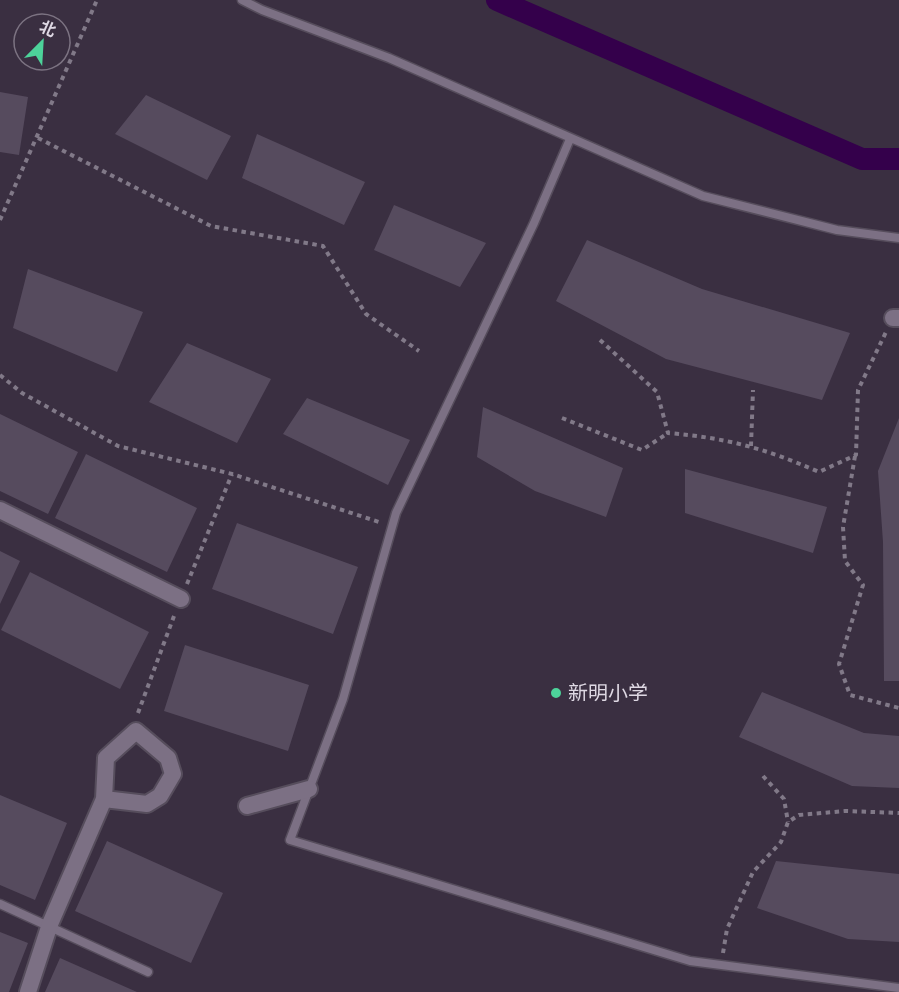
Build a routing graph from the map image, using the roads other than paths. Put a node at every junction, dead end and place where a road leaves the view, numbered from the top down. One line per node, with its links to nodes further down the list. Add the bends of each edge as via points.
1 (242, 0): 2 (lane, via 389,58)
2 (570, 139): 3 (lane, via 704,196 837,230); 6 (lane, via 392,526 343,699)
3 (899, 238)
4 (0, 510): 5 (street)
5 (181, 599)
6 (309, 789): 8 (street); 12 (lane, via 290,840 690,961)
7 (104, 800): 7 (street, via 106,758 136,731 168,758 173,774 160,796 147,804); 10 (street)
8 (247, 806)
9 (0, 904): 10 (lane)
10 (50, 924): 11 (lane); 13 (street)
11 (148, 972)
12 (899, 988)
13 (28, 992)

